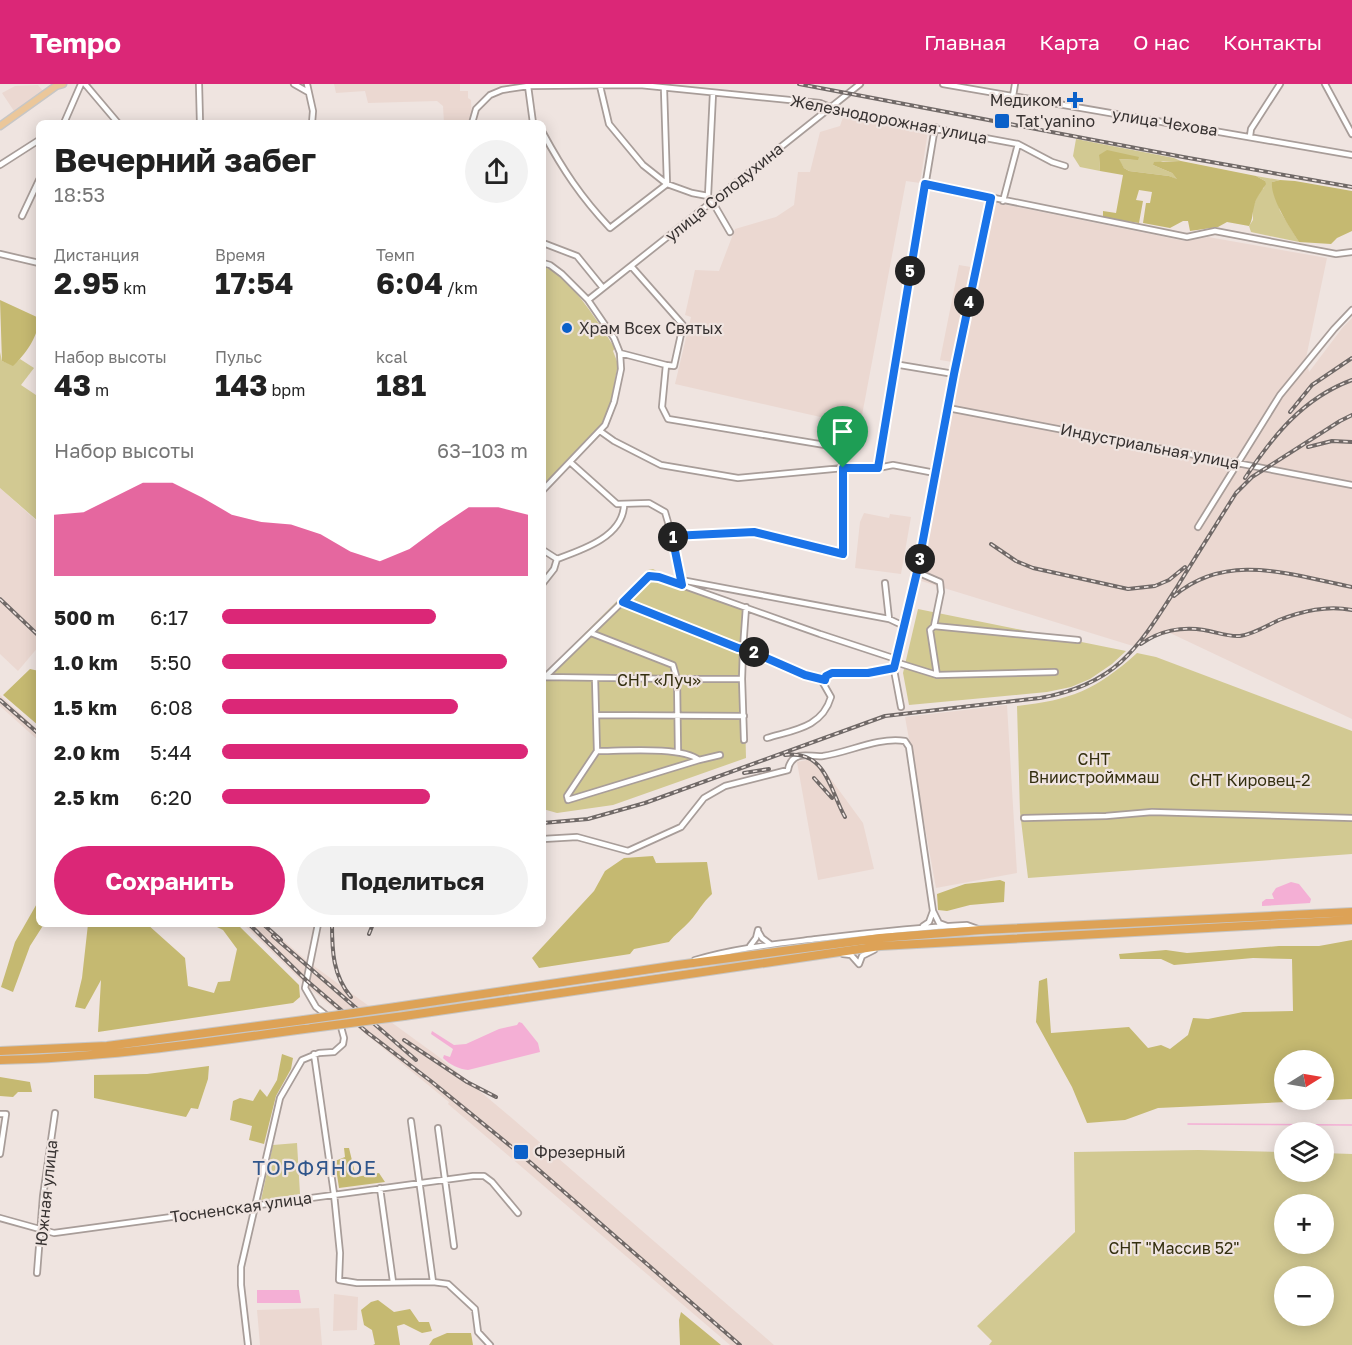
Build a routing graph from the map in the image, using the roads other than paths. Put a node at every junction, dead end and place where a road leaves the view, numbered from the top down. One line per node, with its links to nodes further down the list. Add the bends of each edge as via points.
1 (63, 84): 24 (main road)
2 (81, 84): 18 (street)
3 (85, 84): 19 (street)
4 (199, 84): 20 (street)
5 (294, 84): 13 (street)
6 (860, 84): 17 (street, улица Солодухина)
7 (943, 84): 16 (street, улица Чехова)
8 (1015, 84): 16 (street)
9 (1280, 84): 27 (street)
10 (1325, 84): 26 (street)
11 (528, 86): 12 (street, Железнодорожная улица); 22 (street, Железнодорожная улица, via 496,92 476,109); 23 (street)
12 (600, 86): 14 (street, Железнодорожная улица); 34 (street, via 612,130 643,165)
13 (307, 88): 21 (street)
14 (664, 89): 15 (street, Железнодорожная улица); 34 (street)
15 (713, 93): 17 (street, Железнодорожная улица); 37 (street)
16 (1013, 96): 27 (street, улица Чехова)
17 (830, 107): 25 (street, Железнодорожная улица); 39 (street, улица Солодухина)
18 (65, 120)
19 (115, 120)
20 (200, 120)
21 (312, 120)
22 (473, 120)
23 (534, 120)
24 (0, 126)
25 (934, 127): 30 (street, Железнодорожная улица); 35 (street)
26 (1352, 134)
27 (1250, 136): 31 (street, улица Чехова)
28 (546, 138): 34 (street, via 585,201 610,228)
29 (36, 142): 32 (street)
30 (1018, 144): 33 (street, Железнодорожная улица); 40 (street)
31 (1352, 154)
32 (0, 165)
33 (1065, 166)
34 (667, 184): 37 (street)
35 (925, 184): 38 (street); 53 (street)
36 (36, 186): 41 (street)
37 (708, 196): 39 (street)
38 (991, 198): 40 (street); 55 (street)
39 (712, 201): 42 (street); 48 (street, улица Солодухина)
40 (1003, 201): 44 (street, via 1187,237 1215,231 1336,254)
41 (22, 216)
42 (730, 232)
43 (546, 244): 49 (street, via 577,256)
44 (1352, 252)
45 (0, 254): 46 (street)
46 (36, 262)
47 (546, 264): 50 (street)
48 (631, 266): 49 (street, улица Солодухина); 54 (street, via 683,325 674,366)
49 (603, 288): 50 (street, улица Солодухина)
50 (588, 300): 52 (street)
51 (1352, 310): 59 (street, via 1280,396)
52 (620, 352): 54 (street); 57 (street, via 621,369 614,402)
53 (894, 364): 55 (street); 61 (street)
54 (666, 365): 60 (street, via 662,407 668,419 831,446 842,451)
55 (954, 374): 56 (street)
56 (948, 408): 59 (street, Индустриальная улица); 62 (street)
57 (600, 431): 58 (street); 60 (street, via 662,465 738,478)
58 (570, 462): 64 (street); 65 (street)
59 (1240, 463): 63 (street, Индустриальная улица); 66 (street)
60 (843, 468): 61 (street); 67 (street, via 843,554 754,532)
61 (878, 468): 62 (street, via 899,465)
62 (935, 473): 70 (street)
63 (1352, 485)
64 (546, 487)
65 (624, 506): 67 (street, via 656,506 665,512); 69 (street, via 623,515 612,530 582,550)
66 (1198, 527)
67 (672, 536): 72 (street)
68 (546, 552): 69 (street)
69 (557, 559): 71 (street)
70 (917, 572): 77 (street); 78 (street, via 940,582)
71 (546, 579)
72 (682, 582): 74 (street, via 649,576); 75 (street); 76 (street)
73 (885, 583): 76 (street)
74 (623, 602): 79 (street); 81 (street)
75 (746, 607): 81 (street); 82 (street)
76 (889, 619): 77 (street)
77 (904, 626): 82 (street)
78 (934, 626): 80 (street); 84 (street, via 930,630)
79 (591, 633): 85 (street); 88 (street, via 673,665)
80 (1078, 640)
81 (743, 649): 89 (street); 90 (street)
82 (895, 663): 84 (street); 90 (street, via 868,673 832,673); 91 (street)
83 (1054, 672): 84 (street)
84 (937, 675)
85 (546, 676)
86 (546, 678): 87 (street)
87 (595, 678): 88 (street); 92 (street)
88 (677, 679): 89 (street); 93 (street)
89 (742, 679): 94 (street)
90 (825, 680): 95 (street, via 824,687 831,697 820,717 811,725)
91 (901, 708)
92 (596, 715): 93 (street); 97 (street)
93 (678, 715): 94 (street); 98 (street)
94 (744, 716): 96 (street)
95 (767, 738)
96 (744, 740)
97 (597, 751): 98 (street); 100 (street, via 568,800)
98 (678, 752): 100 (street)
99 (720, 755): 100 (street)
100 (699, 760)
101 (1024, 818): 102 (street, via 1152,812)
102 (1352, 818)
103 (546, 839): 104 (street, via 577,837 628,851 681,827 704,798 725,786 788,770 798,756 821,756 905,741)
104 (933, 911): 107 (street, via 939,923); 109 (street, via 929,922)
105 (1352, 912): 110 (highway)
106 (1352, 920): 112 (highway)
107 (947, 926): 109 (street); 110 (street, via 968,925)
108 (317, 927): 117 (street, via 305,988 316,1007 341,1027 344,1038 333,1052)
109 (921, 927): 111 (street)
110 (981, 930): 115 (highway, via 841,942)
111 (770, 944): 113 (street); 113 (street, via 758,930)
112 (896, 945): 114 (highway); 114 (street, via 870,951 859,964 852,955)
113 (748, 948): 115 (street)
114 (822, 953): 118 (highway, bridge, via 404,1016 130,1052)
115 (678, 965): 116 (highway, bridge, via 107,1046)
116 (0, 1052)
117 (314, 1054): 127 (street); 128 (street, via 298,1064 280,1098)
118 (0, 1060)
119 (55, 1113): 131 (street, Южная улица)
120 (0, 1114): 123 (street, via 6,1114)
121 (411, 1121): 125 (street)
122 (438, 1128): 124 (street)
123 (0, 1154)
124 (445, 1180): 125 (street, Тосненская улица); 129 (street, Тосненская улица, via 484,1176); 132 (street)
125 (419, 1183): 126 (street, Тосненская улица); 135 (street)
126 (380, 1188): 127 (street, Тосненская улица); 134 (street)
127 (334, 1194): 128 (street, Тосненская улица); 134 (street, via 339,1280)
128 (255, 1205): 131 (street, Тосненская улица, via 54,1233); 136 (street, via 241,1285)
129 (518, 1213)
130 (0, 1218): 131 (street, Тосненская улица)
131 (41, 1228): 133 (street, Южная улица)
132 (454, 1246)
133 (37, 1273)
134 (393, 1282): 135 (street)
135 (433, 1282): 137 (street, via 448,1284 476,1309 478,1332)
136 (248, 1345)
137 (490, 1345)

